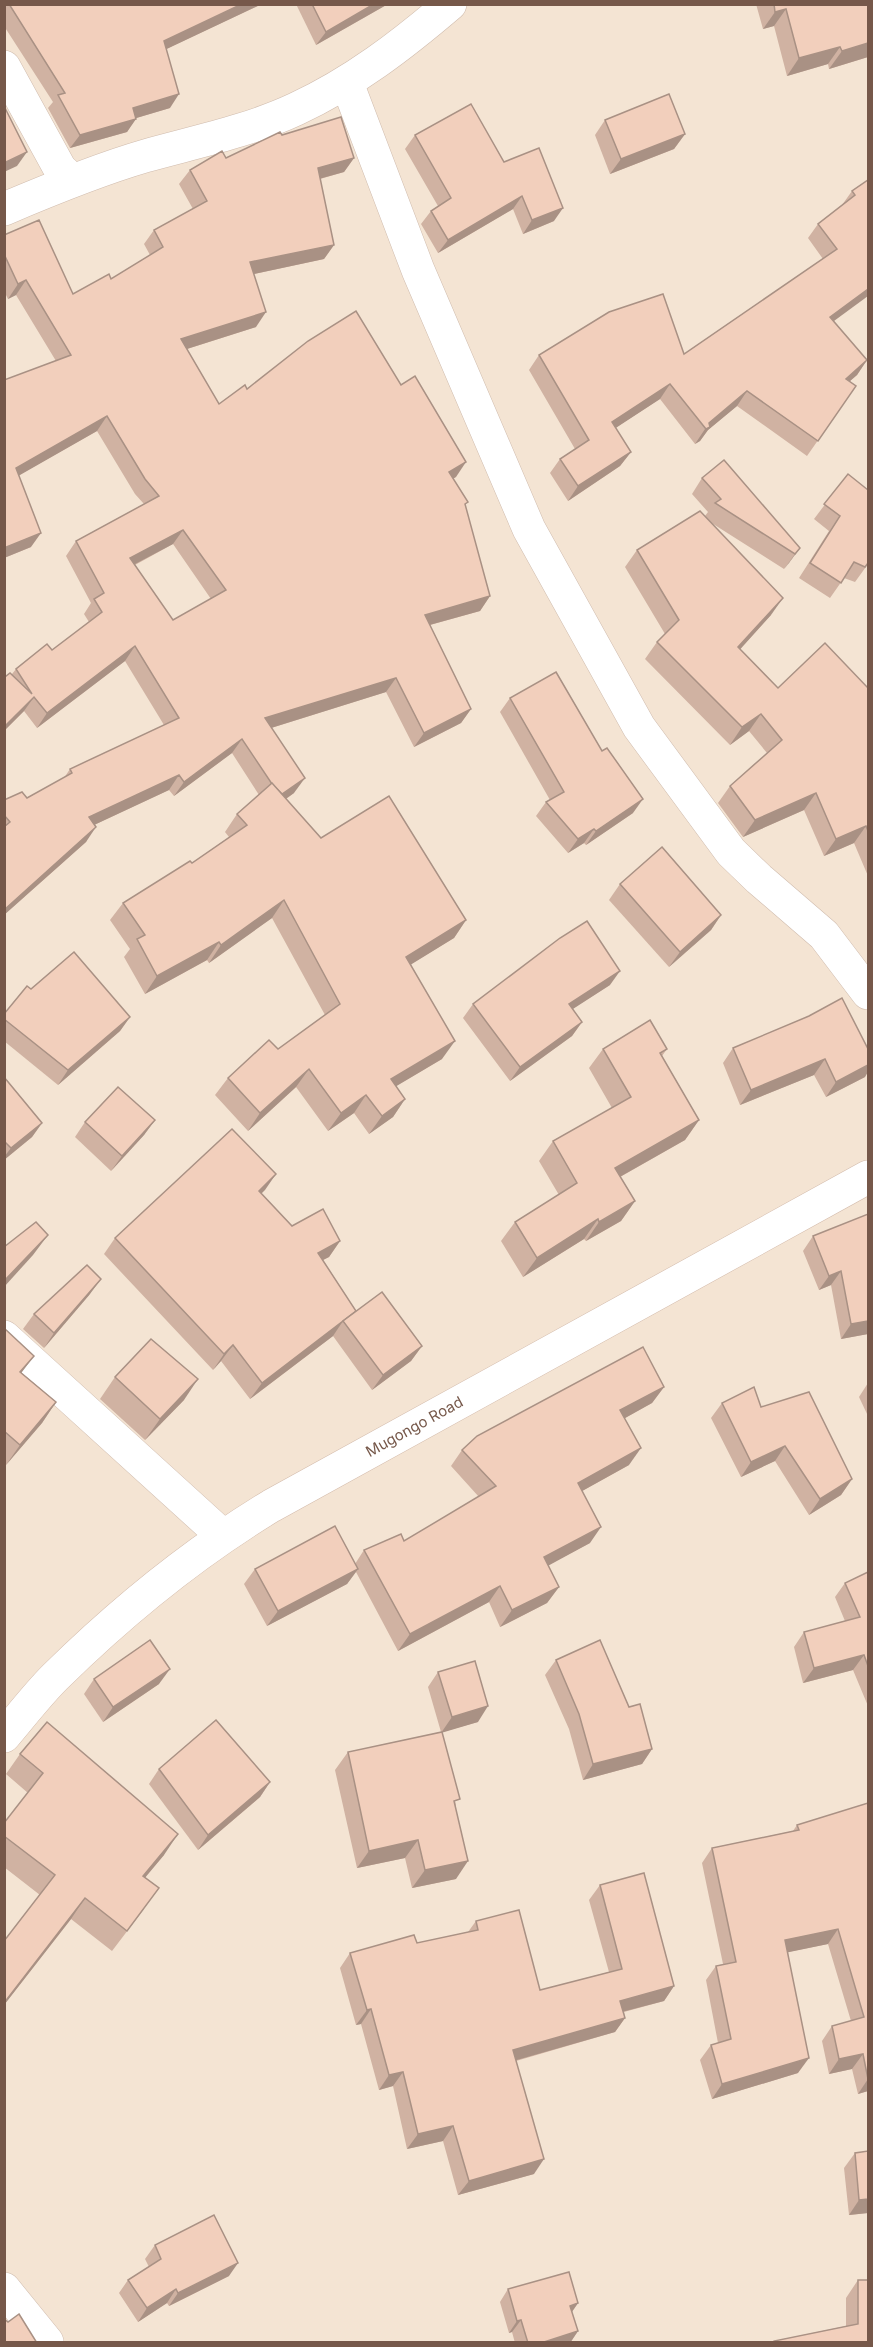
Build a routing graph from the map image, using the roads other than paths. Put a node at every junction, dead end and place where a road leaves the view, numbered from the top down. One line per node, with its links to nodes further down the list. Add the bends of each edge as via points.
1 (450, 4): 3 (street, via 398,48)
2 (4, 67): 4 (street, via 60,169)
3 (347, 83): 4 (street, via 295,110); 6 (street, via 418,270 529,529 639,727 731,852 824,935)
4 (72, 180): 5 (street)
5 (4, 209)
6 (868, 993)
7 (868, 1177): 9 (street, Mugongo Road)
8 (4, 1337): 9 (street)
9 (223, 1536): 10 (street, Mugongo Road, via 121,1616 54,1678)
10 (4, 1736)
11 (4, 2289): 12 (street)
12 (46, 2343)

